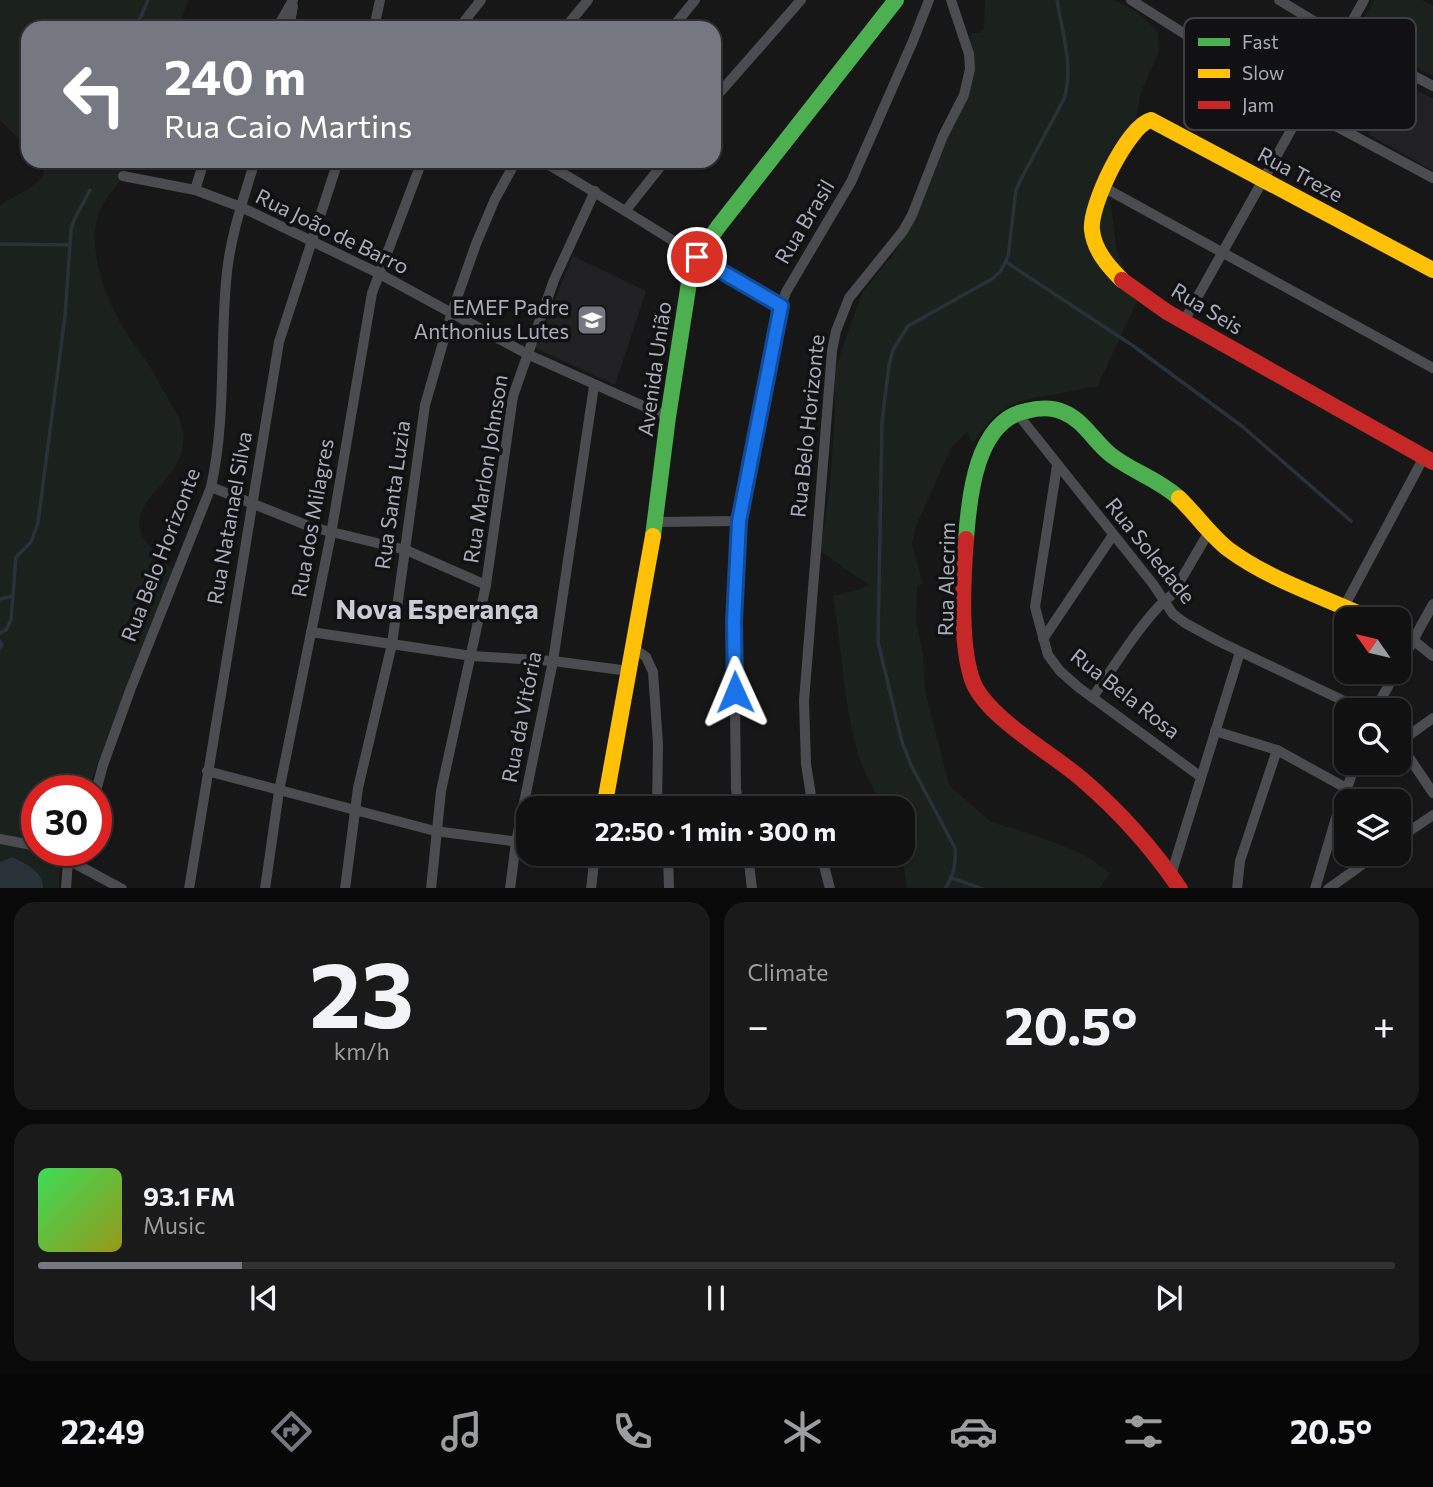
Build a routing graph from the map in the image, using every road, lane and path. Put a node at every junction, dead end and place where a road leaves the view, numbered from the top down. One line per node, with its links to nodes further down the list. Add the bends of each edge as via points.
1 (293, 0): 15 (street); 16 (street)
2 (380, 0): 17 (street)
3 (481, 0): 18 (street)
4 (588, 0): 19 (street)
5 (695, 0): 20 (street)
6 (801, 0): 24 (street)
7 (929, 0): 48 (street, Rua Brasil, via 851,182)
8 (951, 0): 100 (street, Rua Belo Horizonte, via 968,54 964,95 912,215 849,298 832,351 804,701)
9 (1131, 0): 21 (street)
10 (1279, 0): 13 (street)
11 (1364, 0): 14 (street)
12 (892, 1): 45 (street, Avenida União)
13 (1309, 18)
14 (1354, 18)
15 (280, 21)
16 (290, 21)
17 (376, 21)
18 (464, 21)
19 (571, 21)
20 (678, 21)
21 (1184, 33)
22 (1416, 77): 23 (street)
23 (1433, 86)
24 (721, 91)
25 (1146, 121): 37 (street, Rua Treze, via 1156,121); 38 (street, Rua Seis)
26 (1290, 130): 37 (street)
27 (1343, 130): 36 (street)
28 (202, 168): 39 (street)
29 (253, 168): 41 (street, Rua Belo Horizonte)
30 (336, 168): 43 (street, Rua Natanael Silva)
31 (419, 168): 47 (street, Rua dos Milagres)
32 (512, 168): 49 (street, Rua Santa Luzia, via 480,232)
33 (562, 168): 40 (street)
34 (659, 168): 42 (street)
35 (123, 176): 39 (street, Rua João de Barro)
36 (1433, 178)
37 (1264, 179): 44 (street); 46 (street, Rua Treze)
38 (1103, 187): 44 (street); 50 (street, Rua Seis, via 1091,218 1096,248 1124,281)
39 (195, 190): 41 (street, Rua João de Barro)
40 (594, 191): 42 (street); 51 (street, Rua Marlon Johnson)
41 (240, 208): 43 (street, Rua João de Barro); 58 (street, Rua Belo Horizonte, via 228,261 218,452)
42 (626, 209): 45 (street)
43 (311, 240): 47 (street, Rua João de Barro); 59 (street, Rua Natanael Silva, via 279,342)
44 (1223, 253): 50 (street); 52 (street)
45 (697, 257): 48 (street); 55 (street, Avenida União, via 686,295)
46 (1433, 270)
47 (377, 273): 49 (street, Rua João de Barro); 63 (street, Rua dos Milagres)
48 (781, 306): 60 (street, Rua Brasil)
49 (451, 315): 51 (street, Rua João de Barro); 65 (street, Rua Santa Luzia, via 422,424)
50 (1184, 321): 56 (street, Rua Seis)
51 (527, 354): 53 (street, Rua João de Barro); 66 (street, Rua Marlon Johnson, via 510,412)
52 (1433, 368)
53 (594, 386): 55 (street, Rua João de Barro); 80 (street, Rua da Vitória)
54 (1016, 412): 57 (street, Rua Soledade); 62 (street, via 1042,409 1069,414 1110,454 1163,485); 115 (street, Rua Alecrim, via 997,424 986,439 969,507 965,614 972,682 994,710 1085,782 1130,826)
55 (668, 417): 61 (street, Avenida União)
56 (1429, 459): 69 (street)
57 (1057, 466): 64 (street, Rua Soledade); 72 (street, Rua Bela Rosa, via 1035,607)
58 (211, 487): 59 (street); 90 (street, Rua Belo Horizonte)
59 (253, 505): 63 (street); 89 (street, Rua Natanael Silva)
60 (739, 521): 61 (street); 99 (street, Rua Brasil, via 734,621)
61 (656, 522): 76 (street, Avenida União)
62 (1210, 530): 67 (street, via 1178,587); 69 (street, via 1219,542 1257,567)
63 (331, 534): 65 (street); 71 (street, Rua dos Milagres)
64 (1113, 535): 67 (street, Rua Soledade); 72 (street)
65 (406, 550): 66 (street); 74 (street, Rua Santa Luzia)
66 (486, 585): 78 (street, Rua Marlon Johnson)
67 (1165, 600): 77 (street, Rua Soledade, via 1185,623); 82 (street)
68 (1433, 604): 73 (street)
69 (1345, 605): 70 (street)
70 (1349, 607)
71 (311, 632): 74 (street); 94 (street, Rua dos Milagres)
72 (1043, 639): 82 (street, Rua Bela Rosa, via 1060,671)
73 (1413, 640): 75 (street); 79 (street)
74 (392, 644): 78 (street); 101 (street, Rua Santa Luzia)
75 (1411, 644)
76 (635, 649): 81 (street, Avenida União); 98 (street, via 646,657 653,672)
77 (1240, 652): 83 (street, Rua Soledade); 85 (street)
78 (471, 656): 80 (street); 104 (street, Rua Marlon Johnson)
79 (1433, 656)
80 (554, 660): 81 (street); 96 (street, Rua da Vitória)
81 (629, 671): 97 (street, Avenida União)
82 (1093, 697): 92 (street, Rua Bela Rosa)
83 (1338, 698)
84 (1433, 718): 86 (street)
85 (1214, 731): 87 (street); 92 (street)
86 (1411, 734)
87 (1277, 750): 93 (street); 127 (street, via 1240,861)
88 (1411, 760): 95 (street)
89 (207, 771): 94 (street); 118 (street, Rua Natanael Silva)
90 (100, 775)
91 (1351, 775): 93 (street)
92 (1201, 777): 115 (street)
93 (1346, 788): 128 (street)
94 (279, 791): 101 (street); 119 (street, Rua dos Milagres)
95 (1433, 793)
96 (526, 796)
97 (606, 796)
98 (657, 796)
99 (737, 796)
100 (811, 796)
101 (355, 811): 104 (street); 120 (street, Rua Santa Luzia)
102 (1433, 815): 103 (street)
103 (1411, 830)
104 (435, 831): 106 (street); 121 (street, Rua Marlon Johnson)
105 (0, 839): 107 (street)
106 (516, 842): 122 (street, Rua da Vitória)
107 (21, 843)
108 (71, 866): 116 (street)
109 (80, 866): 117 (street)
110 (594, 866): 123 (street)
111 (668, 866): 124 (street)
112 (749, 866): 125 (street)
113 (824, 866): 126 (street)
114 (1360, 866): 129 (street)
115 (1176, 882)
116 (65, 888)
117 (122, 888)
118 (189, 888)
119 (265, 888)
120 (345, 888)
121 (431, 888)
122 (510, 888)
123 (591, 888)
124 (669, 888)
125 (752, 888)
126 (830, 888)
127 (1237, 888)
128 (1315, 888)
129 (1328, 888)

